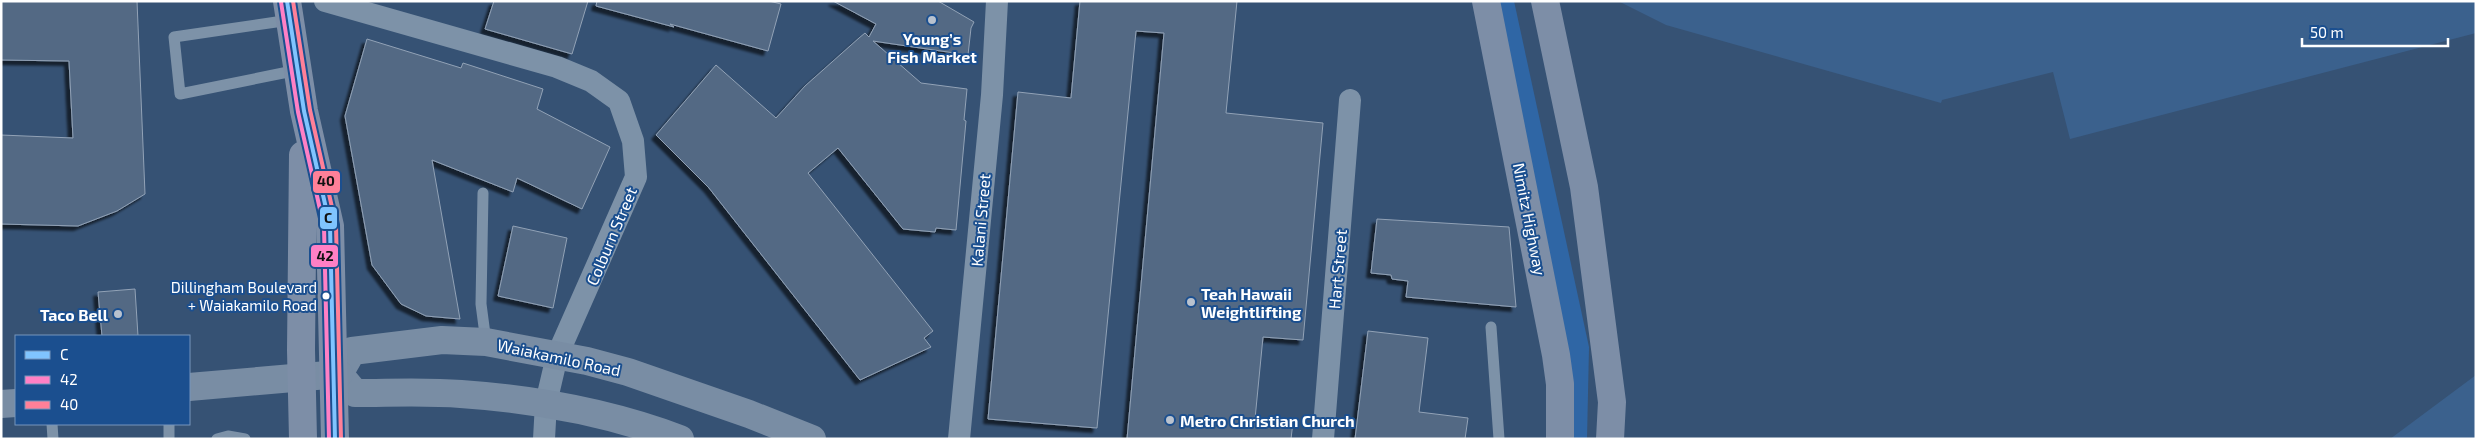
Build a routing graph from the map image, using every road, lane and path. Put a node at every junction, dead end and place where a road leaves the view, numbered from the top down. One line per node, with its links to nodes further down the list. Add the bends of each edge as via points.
1 (325, 1): 12 (street, Colburn Street, via 557,67 591,81 619,102 633,141 636,177)
2 (997, 1): 30 (street, Kalani Street, via 992,95)
3 (1486, 1): 33 (main road, Nimitz Highway, via 1556,355 1560,384)
4 (1545, 1): 34 (main road, via 1584,187 1612,402)
5 (288, 11): 6 (main road); 6 (lane, via 174,37 180,94)
6 (298, 70): 8 (main road)
7 (1350, 100): 31 (street, Hart Street)
8 (304, 111): 13 (main road, via 330,226); 14 (main road)
9 (482, 193): 11 (lane, via 481,304)
10 (1491, 327): 32 (lane)
11 (486, 342): 12 (main road, Waiakamilo Road); 13 (main road, Waiakamilo Road, via 442,340 352,352)
12 (556, 356): 17 (street, Colburn Street); 29 (main road, Waiakamilo Road, via 628,372)
13 (337, 374): 14 (main road); 17 (main road, via 355,393 460,394); 26 (main road)
14 (302, 377): 15 (main road); 25 (main road)
15 (190, 387)
16 (15, 403): 18 (main road)
17 (546, 403): 27 (street, Colburn Street); 28 (main road)
18 (1, 404)
19 (52, 425): 21 (lane)
20 (169, 425): 22 (lane)
21 (52, 439)
22 (169, 439)
23 (217, 439): 24 (lane, via 228,436)
24 (245, 439)
25 (303, 439)
26 (334, 439)
27 (544, 439)
28 (680, 439)
29 (812, 439)
30 (959, 439)
31 (1323, 439)
32 (1499, 439)
33 (1560, 439)
34 (1610, 439)

